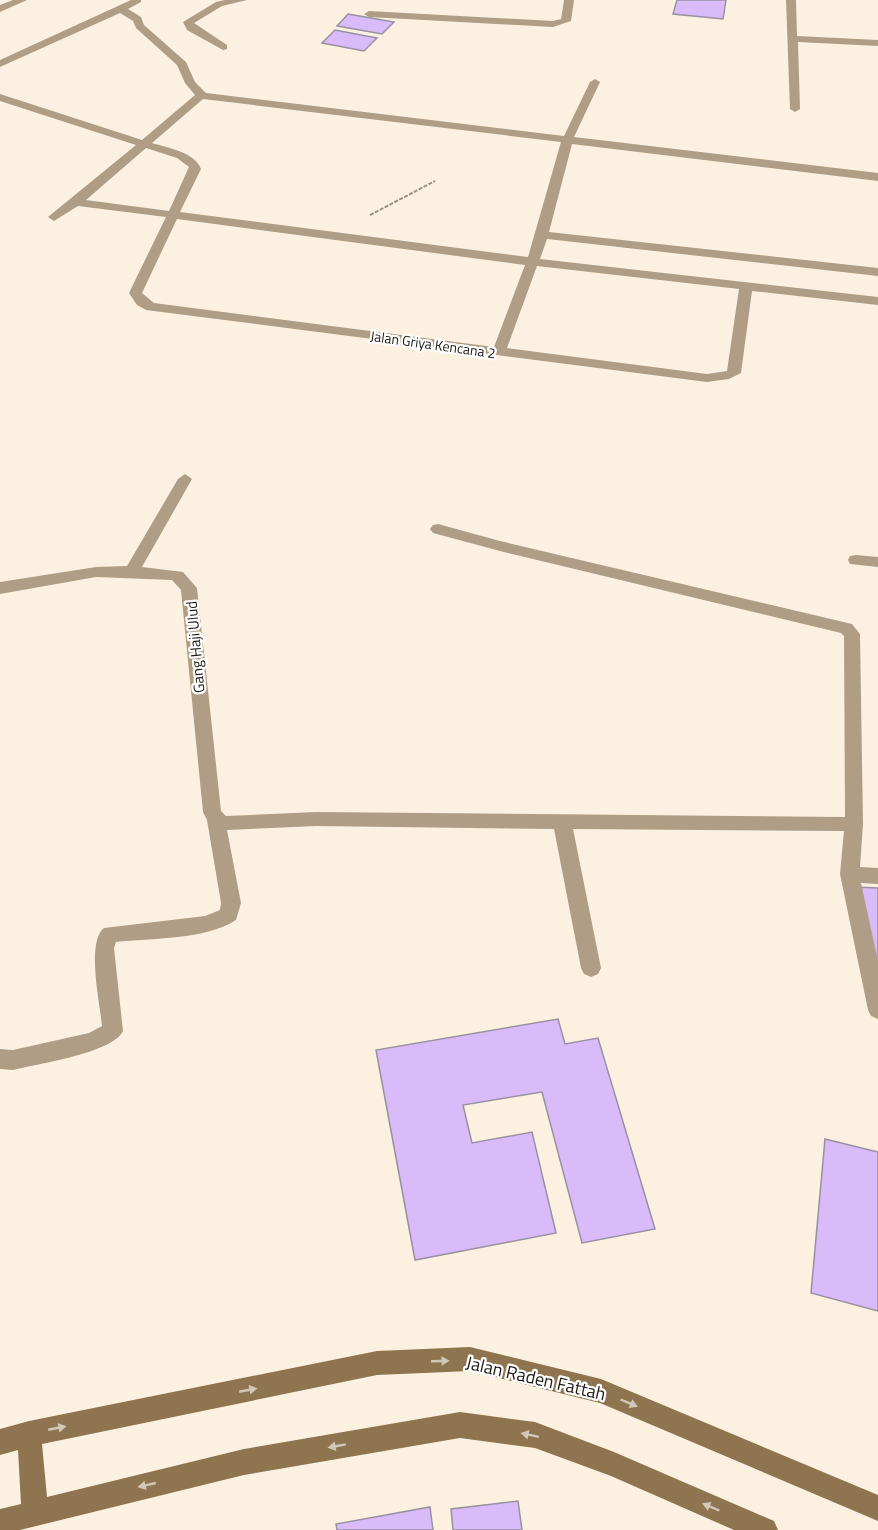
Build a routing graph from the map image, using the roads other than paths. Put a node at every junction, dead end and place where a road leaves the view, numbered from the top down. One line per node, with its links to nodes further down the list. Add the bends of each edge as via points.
1 (22, 0): 6 (street)
2 (136, 0): 7 (street)
3 (242, 0): 11 (street, via 219,4 188,22 191,28)
4 (569, 0): 8 (street, via 566,21 553,24)
5 (791, 0): 9 (street)
6 (0, 9)
7 (120, 9): 12 (street); 14 (street, via 137,19 182,64 190,82)
8 (369, 14)
9 (791, 39): 10 (street); 16 (street)
10 (878, 43)
11 (223, 47)
12 (0, 64)
13 (595, 82): 17 (street)
14 (203, 96): 17 (street); 18 (street)
15 (0, 97): 18 (street, Jalan Griya Kencana 2)
16 (795, 110)
17 (567, 141): 19 (street); 23 (street)
18 (142, 144): 20 (street); 21 (street, Jalan Griya Kencana 2, via 181,156 194,165)
19 (878, 177)
20 (76, 202): 21 (street); 22 (street)
21 (172, 216): 24 (street); 28 (street, Jalan Griya Kencana 2, via 135,293 151,307)
22 (54, 217)
23 (542, 235): 24 (street); 25 (street)
24 (533, 262): 26 (street); 28 (street)
25 (878, 272)
26 (746, 286): 27 (street); 28 (street, Jalan Griya Kencana 2, via 734,373 724,376 707,378)
27 (878, 301)
28 (499, 353)
29 (185, 479): 33 (street)
30 (438, 529): 37 (street, via 846,628 852,634)
31 (856, 560): 32 (street)
32 (878, 562)
33 (132, 571): 34 (street, Gang Haji Ulud, via 96,572); 35 (street, Gang Haji Ulud, via 177,576 189,588 212,812)
34 (0, 588)
35 (220, 821): 36 (street); 42 (street, Gang Haji Ulud, via 231,903 229,914 205,924 111,934 104,948 113,1031 93,1041 13,1060)
36 (561, 821): 37 (street); 40 (street)
37 (854, 824): 38 (street)
38 (850, 874): 39 (street); 41 (street)
39 (878, 876)
40 (591, 968)
41 (878, 1010)
42 (0, 1059)
43 (29, 1434): 44 (main road, Jalan Raden Fattah); 45 (main road, Jalan Raden Fattah, one-way to 45, via 377,1364 470,1359 601,1391); 46 (main road)
44 (0, 1442)
45 (878, 1508)
46 (35, 1511): 47 (main road); 48 (main road, one-way to 46, via 614,1465 534,1436 460,1425 244,1462)
47 (0, 1522)
48 (765, 1530)

